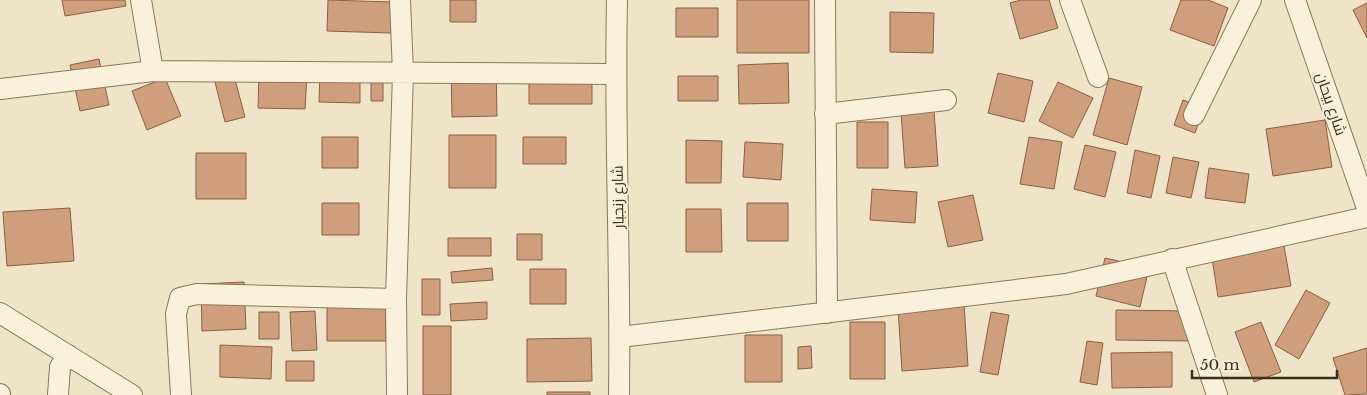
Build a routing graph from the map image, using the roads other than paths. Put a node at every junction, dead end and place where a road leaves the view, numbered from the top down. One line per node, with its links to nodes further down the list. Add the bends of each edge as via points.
1 (141, 0): 8 (street)
2 (400, 0): 9 (street)
3 (616, 0): 10 (street, شارع زنجبار)
4 (825, 0): 14 (street)
5 (1070, 0): 11 (street)
6 (1251, 0): 15 (street)
7 (1295, 0): 16 (street, شارع بيحان)
8 (153, 71): 9 (street); 12 (street)
9 (403, 73): 10 (street); 19 (street)
10 (615, 74): 22 (street, شارع زنجبار)
11 (1098, 77)
12 (0, 89)
13 (946, 100): 14 (street)
14 (825, 114): 21 (street)
15 (1194, 115)
16 (1367, 208)
17 (1367, 217): 18 (street)
18 (1172, 259): 21 (street, via 1066,284); 29 (street)
19 (396, 299): 26 (street, via 197,294 180,298 176,314); 27 (street)
20 (0, 313): 23 (street)
21 (827, 313): 22 (street)
22 (620, 337): 28 (street, شارع زنجبار)
23 (68, 355): 24 (street, via 60,367); 25 (street)
24 (58, 395)
25 (132, 395)
26 (181, 395)
27 (397, 395)
28 (620, 395)
29 (1217, 395)

